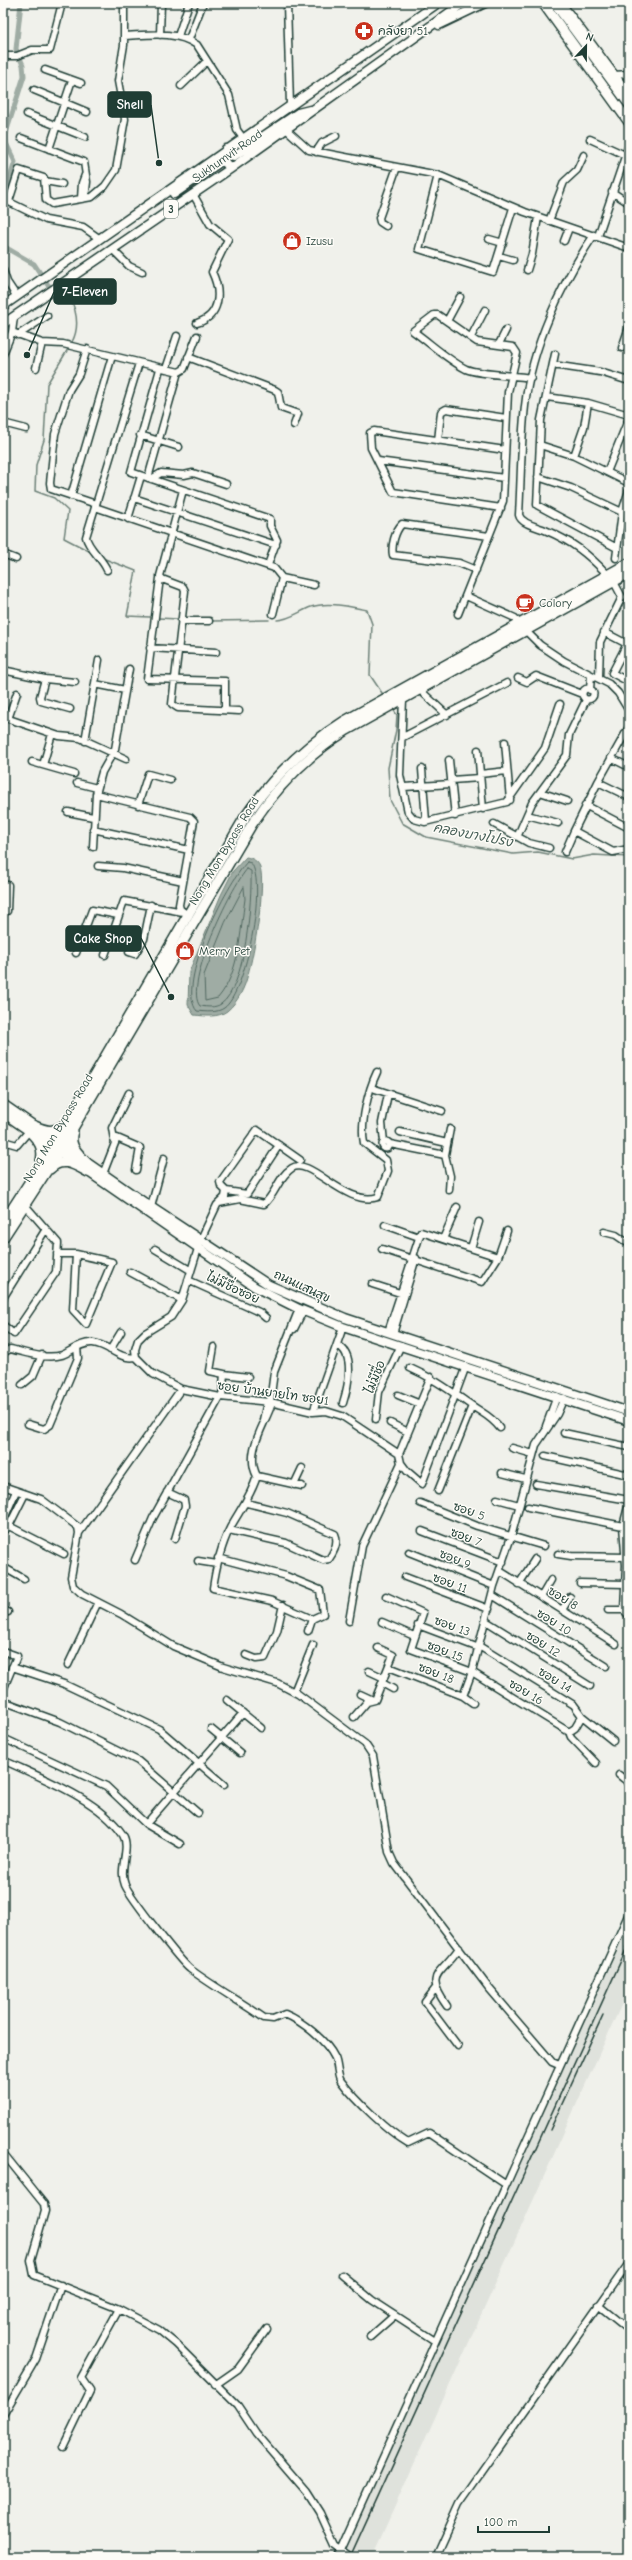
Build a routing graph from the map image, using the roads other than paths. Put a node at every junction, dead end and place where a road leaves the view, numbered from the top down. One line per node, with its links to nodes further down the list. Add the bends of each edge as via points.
1 (62, 3): 19 (street, via 50,50)
2 (124, 3): 15 (street)
3 (161, 3): 14 (street)
4 (189, 3): 16 (street)
5 (203, 3): 17 (street)
6 (287, 3): 31 (street)
7 (438, 3): 31 (main road, Sukhumvit Road / 3)
8 (463, 3): 18 (main road, Sukhumvit Road / 3)
9 (485, 3): 18 (main road, via 451,19)
10 (543, 3): 36 (highway)
11 (548, 3): 35 (main road)
12 (554, 3): 30 (main road)
13 (560, 3): 23 (highway)
14 (160, 35): 15 (street); 16 (street)
15 (124, 36): 57 (street, via 118,82 125,119 116,170 98,194)
16 (178, 36): 17 (street)
17 (189, 39): 20 (street, via 197,45)
18 (390, 55): 32 (main road, Sukhumvit Road / 3)
19 (3, 56)
20 (207, 61): 26 (street); 42 (street, via 229,95 237,130)
21 (45, 70): 24 (street)
22 (629, 74): 23 (street)
23 (613, 75): 28 (highway)
24 (72, 80): 25 (street); 29 (street)
25 (81, 83)
26 (181, 86)
27 (34, 90): 29 (street)
28 (629, 95)
29 (65, 103): 33 (street); 37 (street)
30 (629, 105)
31 (290, 106): 42 (main road, Sukhumvit Road / 3)
32 (315, 109): 38 (main road, Sukhumvit Road / 3); 46 (main road, via 298,113 234,156 229,155)
33 (87, 112)
34 (27, 114): 37 (street)
35 (629, 116)
36 (629, 122)
37 (57, 126): 40 (street); 45 (street)
38 (286, 129): 47 (street, via 302,145); 51 (main road, Sukhumvit Road / 3)
39 (336, 136): 47 (street, via 322,143)
40 (85, 137)
41 (21, 138): 45 (street)
42 (243, 138): 46 (main road, Sukhumvit Road / 3)
43 (590, 139): 49 (street)
44 (629, 145): 49 (street)
45 (49, 149): 57 (street, via 84,162)
46 (226, 149): 61 (main road, Sukhumvit Road / 3)
47 (316, 152): 50 (street)
48 (584, 155): 63 (street, via 578,170 564,182)
49 (626, 155): 55 (street)
50 (397, 166): 52 (street); 64 (street, via 379,218)
51 (230, 169): 56 (main road, Sukhumvit Road / 3); 61 (main road, via 225,162 220,162 156,207)
52 (438, 176): 60 (street); 73 (street, via 419,249 493,272)
53 (45, 181): 54 (street); 57 (street, via 48,203); 58 (street, via 43,177 19,170)
54 (62, 184)
55 (612, 192): 59 (street); 66 (street)
56 (193, 194): 72 (main road, Sukhumvit Road / 3); 85 (street, via 210,224 228,239 212,272 217,291 217,305 212,315)
57 (83, 199)
58 (6, 200): 67 (street, via 46,220 83,227)
59 (629, 203)
60 (513, 208): 62 (street); 70 (street)
61 (144, 209): 67 (main road, Sukhumvit Road / 3)
62 (538, 218): 63 (street); 76 (street)
63 (549, 221): 65 (street)
64 (386, 226)
65 (569, 228): 66 (street); 69 (street)
66 (596, 236): 71 (street); 107 (street, via 568,278 539,345)
67 (100, 239): 78 (main road, Sukhumvit Road / 3)
68 (489, 239): 70 (street)
69 (564, 241)
70 (503, 243): 73 (street)
71 (629, 248)
72 (112, 250): 77 (street, via 129,266); 83 (main road, Sukhumvit Road / 3)
73 (499, 256): 74 (street)
74 (513, 260)
75 (3, 270): 78 (street, via 6,282)
76 (527, 270)
77 (142, 272)
78 (17, 297): 80 (main road, Sukhumvit Road / 3)
79 (460, 297): 84 (street)
80 (3, 306)
81 (485, 310): 92 (street)
82 (47, 316): 89 (street)
83 (14, 317): 86 (main road, Sukhumvit Road / 3); 89 (street)
84 (447, 321): 92 (street); 106 (street, via 434,315 413,332 467,369)
85 (197, 323)
86 (3, 324)
87 (629, 327): 95 (street)
88 (506, 330): 94 (street)
89 (15, 334): 93 (street); 97 (street)
90 (177, 336): 104 (street)
91 (197, 336): 100 (street)
92 (471, 338): 94 (street, via 477,342)
93 (42, 343): 96 (street); 103 (street)
94 (500, 344): 106 (street, via 516,349 518,353)
95 (625, 344)
96 (87, 349): 99 (street); 134 (street, via 79,374 69,390 54,441 51,489)
97 (3, 354)
98 (555, 354): 102 (street)
99 (112, 356): 101 (street); 134 (street)
100 (188, 357): 105 (street, via 183,371); 115 (street, via 275,390 278,392 281,408 298,414)
101 (139, 363): 104 (street); 136 (street)
102 (553, 365): 108 (street, via 600,372); 109 (street)
103 (36, 368)
104 (163, 369): 105 (street); 117 (street)
105 (178, 372): 118 (street)
106 (512, 376): 107 (street); 112 (street)
107 (530, 380): 155 (street, via 525,405 520,519 574,544 586,552)
108 (629, 381)
109 (547, 397): 110 (street); 120 (street, via 541,420)
110 (588, 403): 111 (street); 123 (street, via 584,427)
111 (629, 414)
112 (506, 418): 119 (street, via 446,409 441,412); 122 (street)
113 (629, 418): 125 (street)
114 (3, 423): 116 (street)
115 (294, 425)
116 (26, 429)
117 (140, 435): 118 (street); 126 (street, via 131,470 133,474)
118 (159, 441): 121 (street); 129 (street)
119 (438, 441): 122 (street); 124 (street, via 374,431 370,433 370,440)
120 (540, 445): 123 (street); 127 (street)
121 (179, 447)
122 (504, 450): 128 (street)
123 (574, 456): 125 (street)
124 (378, 461): 128 (street); 137 (street, via 393,492)
125 (607, 472): 130 (street)
126 (141, 476): 129 (street); 135 (street)
127 (538, 476): 138 (street); 144 (street, via 540,508 574,523)
128 (504, 478): 137 (street)
129 (150, 479): 131 (street, via 161,473 193,473); 132 (street)
130 (629, 483)
131 (226, 484)
132 (183, 490): 139 (street); 143 (street, via 270,519 270,526 277,540)
133 (629, 490): 138 (street)
134 (71, 496): 136 (street)
135 (134, 498): 139 (street); 140 (street)
136 (96, 506): 140 (street); 150 (street, via 86,537)
137 (500, 508): 142 (street)
138 (622, 512): 144 (street)
139 (176, 513): 141 (street); 143 (street)
140 (128, 519): 141 (street)
141 (170, 534): 149 (street); 153 (street)
142 (490, 536): 151 (street); 151 (street, via 402,524 399,527 392,548 393,555 459,563)
143 (276, 545): 149 (street)
144 (617, 548): 146 (street)
145 (3, 554): 147 (street)
146 (616, 558)
147 (16, 559)
148 (629, 563): 155 (highway, Nong Mon Bypass Road)
149 (268, 565): 154 (street, via 278,571)
150 (107, 570)
151 (476, 570): 157 (street)
152 (629, 573): 155 (highway, Nong Mon Bypass Road)
153 (160, 578): 160 (street, via 184,588); 165 (street)
154 (282, 578): 156 (street); 158 (street)
155 (611, 578): 162 (highway, Nong Mon Bypass Road); 163 (street, via 622,597)
156 (314, 585)
157 (466, 596): 159 (street); 162 (street, via 515,618)
158 (273, 614)
159 (458, 614)
160 (182, 621): 161 (street); 166 (street)
161 (208, 621)
162 (525, 626): 171 (street, via 540,645 564,662); 181 (highway, Nong Mon Bypass Road); 184 (highway, Nong Mon Bypass Road)
163 (604, 632): 164 (street); 173 (street, via 600,642)
164 (628, 644): 176 (street, via 612,673)
165 (150, 648): 166 (street); 175 (street, via 147,679)
166 (178, 650): 167 (street); 175 (street)
167 (216, 652)
168 (99, 660): 178 (street)
169 (129, 669): 180 (street)
170 (3, 670): 174 (street)
171 (591, 675): 173 (street); 183 (street, via 590,690 585,690)
172 (518, 678): 183 (street, via 527,682 536,676)
173 (599, 678): 190 (street, via 615,689)
174 (45, 679): 177 (street); 186 (street, via 41,701)
175 (174, 680): 188 (street, via 174,707); 188 (street, via 225,681)
176 (629, 681)
177 (75, 682)
178 (95, 684): 180 (street); 196 (street)
179 (507, 684): 191 (street)
180 (125, 690): 199 (street)
181 (420, 690): 184 (highway, Nong Mon Bypass Road); 191 (street)
182 (17, 693): 192 (street)
183 (584, 697): 217 (street, via 569,735 567,755)
184 (399, 698): 187 (highway, Nong Mon Bypass Road); 195 (street)
185 (560, 704): 219 (street, via 545,748)
186 (70, 709)
187 (375, 709): 245 (highway, Nong Mon Bypass Road, via 323,735 306,748 258,798); 257 (highway, Nong Mon Bypass Road, via 312,755 266,804)
188 (225, 710): 189 (street)
189 (239, 711)
190 (629, 711)
191 (447, 715): 195 (street)
192 (5, 718): 194 (street)
193 (629, 727): 200 (street)
194 (52, 734): 196 (street); 204 (street)
195 (403, 736): 215 (street, via 400,769)
196 (85, 741): 199 (street)
197 (505, 742): 207 (street)
198 (478, 750): 209 (street)
199 (113, 754): 201 (street); 216 (street, via 102,772)
200 (611, 758): 205 (street); 212 (street)
201 (126, 759)
202 (449, 760): 211 (street)
203 (32, 762): 204 (street)
204 (43, 765): 208 (street)
205 (629, 767)
206 (422, 769): 214 (street)
207 (508, 771): 209 (street); 219 (street)
208 (74, 774)
209 (480, 776): 211 (street); 223 (street)
210 (170, 780): 221 (street, via 148,774)
211 (451, 782): 214 (street); 226 (street)
212 (598, 782): 218 (street); 222 (street)
213 (77, 783): 216 (street)
214 (423, 786): 215 (street); 228 (street)
215 (404, 787): 228 (street, via 410,816)
216 (97, 791): 221 (street); 227 (street)
217 (540, 792): 220 (street); 225 (street)
218 (629, 797)
219 (510, 800): 223 (street)
220 (567, 801)
221 (138, 805): 238 (street, via 190,817 194,821)
222 (585, 805): 231 (street); 233 (street)
223 (483, 809): 226 (street)
224 (68, 812): 227 (street)
225 (527, 815): 229 (street); 234 (street)
226 (455, 816): 228 (street)
227 (93, 817): 232 (street)
228 (426, 821)
229 (558, 823)
230 (494, 824): 234 (street)
231 (629, 828)
232 (93, 829): 235 (street); 238 (street)
233 (574, 831): 237 (street, via 613,852); 239 (street)
234 (518, 836): 236 (street, via 529,843)
235 (93, 847)
236 (549, 848)
237 (629, 849)
238 (189, 850): 241 (street)
239 (565, 852)
240 (98, 866): 241 (street, via 123,868)
241 (183, 881): 245 (street, via 179,905)
242 (3, 885): 244 (street, via 8,885)
243 (151, 905): 245 (street); 246 (street, via 126,900); 247 (street, via 144,939 135,954)
244 (8, 911)
245 (186, 914): 258 (highway, Nong Mon Bypass Road)
246 (118, 915): 248 (street, via 92,910); 249 (street)
247 (129, 952)
248 (76, 953)
249 (105, 955)
250 (377, 1072): 268 (street, via 366,1109 363,1137 364,1143)
251 (376, 1089): 253 (street)
252 (129, 1093): 262 (street, via 112,1128)
253 (388, 1094): 255 (street); 266 (street, via 382,1123)
254 (3, 1104): 259 (main road, ถนนแสนสุข)
255 (442, 1111)
256 (3, 1113): 259 (main road, ถนนแสนสุข)
257 (76, 1122): 267 (highway, Nong Mon Bypass Road); 272 (highway, via 71,1143)
258 (66, 1123): 259 (highway, via 53,1131); 267 (highway, Nong Mon Bypass Road)
259 (31, 1129): 263 (street, via 17,1145); 267 (main road, ถนนแสนสุข); 275 (highway, via 42,1150)
260 (450, 1129): 264 (street)
261 (400, 1132): 264 (street)
262 (114, 1140): 273 (street, via 120,1138 140,1148); 274 (street)
263 (3, 1141)
264 (447, 1143): 269 (street)
265 (280, 1145): 271 (street); 277 (street, via 247,1194); 277 (street, via 258,1130 220,1182)
266 (386, 1145): 268 (street); 269 (street)
267 (57, 1146): 272 (main road, ถนนแสนสุข); 275 (highway, Nong Mon Bypass Road)
268 (379, 1154): 278 (street, via 386,1160 388,1172 378,1197 349,1194 330,1184 306,1165 300,1165 293,1167 281,1178 264,1204 240,1199)
269 (445, 1155): 276 (street, via 450,1176)
270 (164, 1158): 280 (street)
271 (300, 1160)
272 (88, 1167): 274 (main road, ถนนแสนสุข); 275 (highway, via 61,1162); 293 (main road, ถนนแสนสุข)
273 (136, 1170)
274 (103, 1174): 280 (main road, ถนนแสนสุข)
275 (39, 1176): 279 (highway, Nong Mon Bypass Road); 283 (highway, Nong Mon Bypass Road)
276 (449, 1190)
277 (226, 1191): 278 (street, via 220,1194)
278 (221, 1201): 290 (street)
279 (25, 1205): 285 (street); 289 (highway, Nong Mon Bypass Road)
280 (151, 1207): 290 (main road, ถนนแสนสุข)
281 (457, 1207): 291 (street)
282 (479, 1222): 294 (street)
283 (3, 1223)
284 (385, 1225): 288 (street)
285 (46, 1229): 297 (street, via 58,1243); 306 (street)
286 (507, 1231): 299 (street)
287 (604, 1232): 292 (street, via 616,1235)
288 (422, 1235): 291 (street); 300 (street)
289 (3, 1238)
290 (200, 1239): 293 (street); 312 (main road, ถนนแสนสุข, via 269,1284 307,1303)
291 (443, 1239): 294 (street)
292 (629, 1244)
293 (197, 1247): 301 (street); 308 (main road, ถนนแสนสุข, via 255,1287)
294 (471, 1248): 299 (street)
295 (155, 1249): 301 (street)
296 (382, 1249): 300 (street)
297 (57, 1254): 298 (street); 310 (street, via 56,1272 14,1334)
298 (76, 1254): 298 (street, via 112,1262 86,1324 73,1310)
299 (498, 1257): 300 (street, via 482,1282)
300 (414, 1260): 305 (street)
301 (190, 1270): 303 (street)
302 (130, 1272): 307 (street)
303 (188, 1280): 307 (street); 309 (street, ไม่มีชื่อซอย, via 218,1292)
304 (372, 1284): 305 (street)
305 (403, 1294): 312 (street)
306 (3, 1298)
307 (182, 1300): 321 (street, via 171,1317 144,1333 138,1340)
308 (301, 1310): 311 (main road, ถนนแสนสุข); 334 (street, via 274,1372)
309 (266, 1318)
310 (3, 1325)
311 (343, 1327): 314 (street); 315 (main road, ถนนแสนสุข)
312 (392, 1329): 322 (main road, ถนนแสนสุข)
313 (121, 1332): 318 (street)
314 (337, 1345): 335 (street, via 346,1350 348,1355 349,1383); 338 (street)
315 (401, 1345): 322 (main road, ถนนแสนสุข); 340 (street, ไม่มีชื่อ, via 379,1392)
316 (214, 1346): 325 (street, via 210,1371)
317 (77, 1347): 318 (street, via 92,1343); 320 (street, via 60,1356); 343 (street, via 78,1358 50,1425 44,1429)
318 (110, 1350): 321 (street, via 127,1358)
319 (3, 1353): 320 (street, via 10,1349)
320 (42, 1355): 328 (street, via 33,1376)
321 (136, 1357): 329 (street, ซอย บ้านยายโท ซอย1, via 154,1374)
322 (460, 1360): 323 (main road, ถนนแสนสุข)
323 (472, 1365): 330 (street); 333 (main road, ถนนแสนสุข); 339 (main road, ถนนแสนสุข)
324 (410, 1368): 327 (street)
325 (224, 1374): 326 (street); 332 (street)
326 (248, 1377)
327 (431, 1377): 330 (street); 336 (street)
328 (22, 1385)
329 (181, 1390): 332 (street, ซอย บ้านยายโท ซอย1); 378 (street)
330 (457, 1394): 337 (street); 352 (street, via 422,1484)
331 (398, 1395): 336 (street)
332 (221, 1397): 334 (street, ซอย บ้านยายโท ซอย1); 364 (street)
333 (561, 1397): 341 (main road, ถนนแสนสุข); 350 (street, via 557,1414)
334 (270, 1402): 338 (street, ซอย บ้านยายโท ซอย1); 356 (street, via 252,1458)
335 (343, 1403)
336 (420, 1404): 345 (street)
337 (472, 1406): 344 (street, via 490,1416); 363 (street)
338 (313, 1412): 349 (street, ซอย บ้านยายโท ซอย1, via 326,1411 342,1416)
339 (629, 1412)
340 (376, 1419)
341 (629, 1421)
342 (390, 1423): 345 (street)
343 (28, 1424)
344 (500, 1428)
345 (408, 1432): 349 (street)
346 (564, 1433): 347 (street)
347 (629, 1447)
348 (512, 1448): 350 (street)
349 (399, 1454): 352 (street)
350 (533, 1454): 357 (street)
351 (545, 1456): 355 (street)
352 (401, 1463): 413 (street, via 362,1546)
353 (302, 1468): 358 (street)
354 (502, 1473): 357 (street)
355 (629, 1475)
356 (257, 1476): 358 (street); 368 (street)
357 (525, 1479): 370 (street)
358 (294, 1484): 361 (street)
359 (536, 1484): 367 (street)
360 (3, 1486): 362 (street)
361 (302, 1486)
362 (16, 1491): 365 (street); 372 (street)
363 (438, 1491)
364 (168, 1492): 380 (street, via 184,1500 185,1506); 387 (street)
365 (25, 1494): 373 (street); 378 (street, via 54,1507 78,1527)
366 (497, 1499): 370 (street)
367 (629, 1502): 374 (street)
368 (247, 1503): 375 (street); 375 (street, via 287,1513 335,1534 338,1540 329,1559 323,1560 286,1544)
369 (420, 1503): 379 (street, ซอย 5)
370 (519, 1505): 379 (street)
371 (528, 1507): 374 (street)
372 (3, 1522): 373 (street)
373 (9, 1526): 376 (street); 383 (street)
374 (623, 1526): 385 (street)
375 (229, 1530): 389 (street)
376 (3, 1531)
377 (422, 1531): 390 (street, ซอย 7)
378 (79, 1533): 405 (street, via 71,1567 73,1586)
379 (511, 1537): 381 (street, ซอย 5); 390 (street)
380 (175, 1540)
381 (544, 1546)
382 (409, 1552): 399 (street, ซอย 9)
383 (64, 1554)
384 (558, 1554): 385 (street)
385 (626, 1557): 391 (street)
386 (535, 1559): 398 (street)
387 (135, 1560)
388 (198, 1561): 389 (street)
389 (217, 1561): 406 (street, via 213,1588); 412 (street, via 286,1576 320,1590 323,1614)
390 (503, 1562): 393 (street)
391 (628, 1566): 400 (street)
392 (3, 1567): 395 (street)
393 (500, 1572): 398 (street, ซอย 8); 399 (street)
394 (405, 1577): 407 (street, ซอย 11)
395 (24, 1579)
396 (551, 1580): 403 (street)
397 (580, 1583): 400 (street)
398 (519, 1584): 403 (street, ซอย 8)
399 (494, 1586): 401 (street)
400 (626, 1588): 410 (street)
401 (492, 1595): 407 (street); 427 (street, ซอย 10)
402 (386, 1596): 416 (street, ซอย 13, via 423,1613)
403 (541, 1597): 408 (street, ซอย 8)
404 (570, 1598): 408 (street)
405 (98, 1602): 426 (street); 436 (street, via 173,1646 223,1667 277,1683)
406 (282, 1605): 412 (street); 425 (street, via 277,1631 264,1658 256,1659)
407 (488, 1609): 414 (street)
408 (562, 1610): 419 (street, ซอย 8)
409 (608, 1610): 410 (street)
410 (624, 1610): 411 (street)
411 (629, 1616)
412 (312, 1619): 417 (street)
413 (349, 1621)
414 (486, 1621): 421 (street); 433 (street, ซอย 12)
415 (382, 1622): 418 (street)
416 (418, 1625): 418 (street, ซอย 13); 421 (street, ซอย 13)
417 (308, 1630)
418 (414, 1636): 423 (street, ซอย 13)
419 (616, 1644)
420 (313, 1645): 436 (street)
421 (479, 1647): 431 (street); 444 (street, ซอย 14, via 574,1704)
422 (378, 1648): 429 (street, via 393,1655)
423 (411, 1649): 431 (street, ซอย 15)
424 (3, 1651): 428 (street, via 16,1656)
425 (246, 1655)
426 (68, 1665)
427 (606, 1666)
428 (12, 1667): 435 (street); 454 (street, via 64,1684 159,1729)
429 (389, 1667): 432 (street); 438 (street, ซอย 18)
430 (369, 1671): 432 (street)
431 (472, 1672): 438 (street); 448 (street, ซอย 16)
432 (383, 1680): 434 (street); 440 (street)
433 (590, 1686)
434 (393, 1689)
435 (3, 1690)
436 (294, 1692): 464 (street, via 338,1721 365,1744 373,1756 389,1852 394,1863)
437 (360, 1694): 440 (street)
438 (463, 1696): 442 (street, ซอย 18)
439 (227, 1700): 443 (street)
440 (373, 1700): 445 (street, via 367,1702)
441 (3, 1701): 459 (street, via 60,1722 138,1761)
442 (473, 1703)
443 (243, 1712): 446 (street); 449 (street)
444 (582, 1716): 448 (street, via 575,1728); 451 (street, ซอย 14)
445 (354, 1717)
446 (261, 1728)
447 (211, 1729): 449 (street)
448 (569, 1732): 455 (street, ซอย 16, via 570,1737)
449 (220, 1737): 452 (street); 454 (street)
450 (3, 1738): 461 (street, via 106,1786)
451 (612, 1741)
452 (240, 1754)
453 (3, 1760): 470 (street, via 91,1804 122,1835 126,1845 122,1868 125,1886 189,1968 264,2018 273,2019 285,2014 296,2019 335,2057 340,2080 393,2134 408,2143 429,2133)
454 (197, 1762): 458 (street); 459 (street)
455 (596, 1763)
456 (619, 1776): 457 (street)
457 (629, 1783)
458 (224, 1785)
459 (173, 1791): 460 (street); 461 (street)
460 (198, 1813)
461 (146, 1824): 462 (street)
462 (180, 1844)
463 (629, 1913): 468 (street)
464 (459, 1948): 465 (street, via 450,1962 436,1974); 468 (street, via 552,2062)
465 (435, 1989): 466 (street); 467 (street, via 425,2002)
466 (447, 2006)
467 (458, 2046)
468 (559, 2066): 470 (street)
469 (3, 2153): 473 (street, via 44,2204 45,2211 31,2260 31,2270 34,2275)
470 (505, 2184): 480 (street)
471 (629, 2263): 474 (street)
472 (342, 2275): 476 (street, via 349,2283)
473 (61, 2285): 475 (street); 482 (street, via 36,2359)
474 (598, 2305): 478 (street); 486 (street, via 459,2504)
475 (119, 2309): 481 (street, via 159,2330); 483 (street, via 81,2378 90,2391)
476 (395, 2315): 479 (street); 480 (street)
477 (267, 2329): 481 (street, via 238,2369)
478 (629, 2330)
479 (370, 2337)
480 (435, 2341): 484 (street)
481 (215, 2385): 484 (street, via 238,2406 256,2433 306,2491 320,2513)
482 (3, 2415)
483 (63, 2447)
484 (339, 2554): 485 (street)
485 (351, 2557)
486 (435, 2557)

